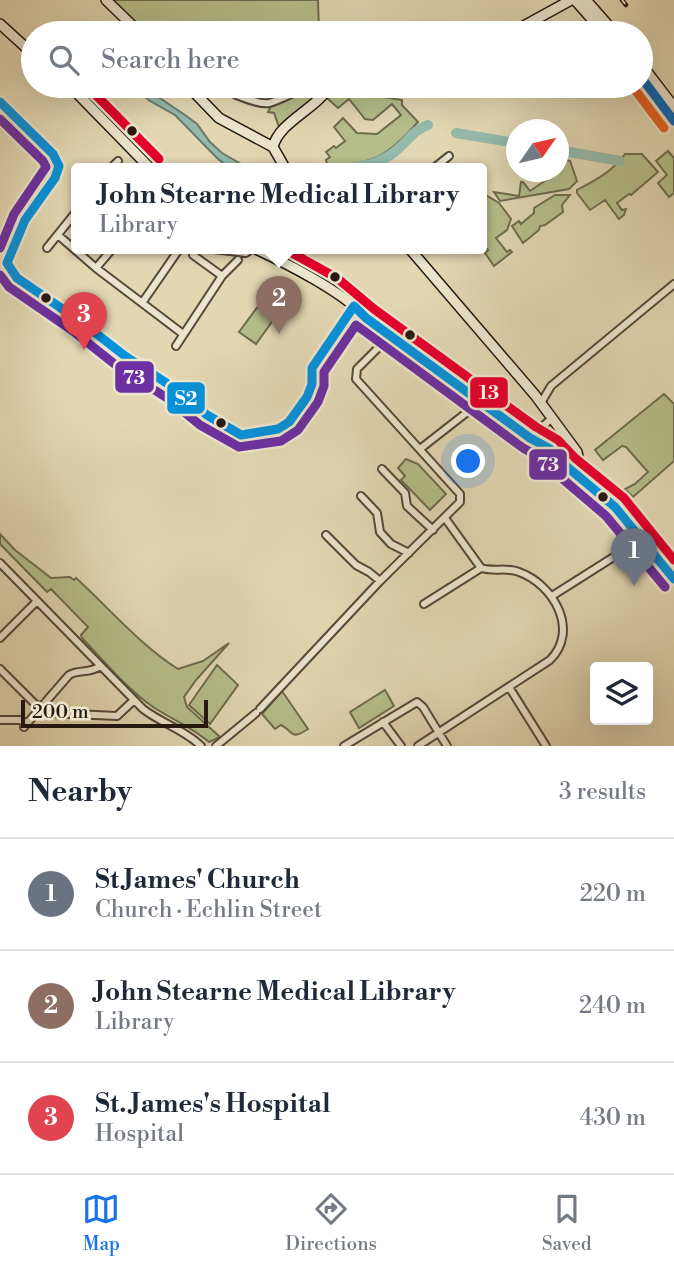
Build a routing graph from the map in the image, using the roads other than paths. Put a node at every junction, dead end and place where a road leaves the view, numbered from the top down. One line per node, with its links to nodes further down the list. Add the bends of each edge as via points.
1 (106, 0): 4 (main road)
2 (573, 0): 5 (main road); 6 (main road)
3 (586, 0): 7 (main road)
4 (128, 21)
5 (534, 21)
6 (593, 21)
7 (604, 21)
8 (0, 24): 9 (main road)
9 (21, 43)
10 (653, 80): 17 (main road)
11 (653, 93): 18 (main road)
12 (82, 98): 21 (main road)
13 (200, 98): 19 (main road, via 219,118)
14 (246, 98): 15 (street, via 267,104)
15 (281, 98)
16 (320, 98): 19 (main road, via 282,130)
17 (674, 107)
18 (674, 121)
19 (273, 146): 22 (main road)
20 (449, 156): 23 (street)
21 (145, 163)
22 (282, 163)
23 (440, 163)
24 (71, 218): 25 (street)
25 (58, 235): 26 (street); 27 (street)
26 (71, 246)
27 (47, 248)
28 (80, 254): 35 (street)
29 (108, 254): 35 (street)
30 (176, 254): 38 (street)
31 (266, 254): 42 (main road, via 382,319)
32 (414, 254): 43 (main road)
33 (193, 255): 36 (street)
34 (238, 260): 36 (street)
35 (96, 268): 38 (street)
36 (222, 276): 39 (street)
37 (674, 284): 43 (street, via 548,389)
38 (142, 303): 39 (street)
39 (183, 334): 41 (street)
40 (371, 341): 46 (street, via 380,346 357,369 356,379)
41 (176, 346)
42 (482, 397): 45 (main road); 46 (street)
43 (541, 403): 44 (main road)
44 (552, 418): 45 (street); 48 (main road, via 577,452)
45 (535, 438): 47 (main road)
46 (420, 449): 52 (street, via 460,494 460,502)
47 (561, 458): 48 (main road); 50 (main road)
48 (580, 465): 50 (main road); 55 (main road, via 607,486)
49 (382, 469): 53 (street, via 405,494 407,506)
50 (579, 476): 55 (main road)
51 (361, 496): 56 (street, via 377,513 380,532)
52 (445, 518): 53 (street); 59 (street)
53 (433, 530): 56 (street)
54 (326, 535): 61 (street)
55 (645, 536): 57 (main road); 60 (main road); 62 (street)
56 (409, 553): 61 (street)
57 (674, 565)
58 (2, 568): 63 (street)
59 (481, 568): 62 (street, via 519,571); 64 (street)
60 (674, 579)
61 (380, 581): 75 (street, via 258,711)
62 (552, 596): 68 (street, via 563,629 558,649 550,660)
63 (36, 602): 65 (street); 66 (street)
64 (424, 604)
65 (0, 638)
66 (100, 666): 69 (street); 70 (street, via 73,672)
67 (0, 669): 70 (street)
68 (509, 687): 73 (street); 80 (street)
69 (134, 700): 70 (street, via 113,716 59,715); 74 (street)
70 (41, 708): 71 (street, via 26,725 20,720)
71 (0, 720)
72 (383, 722): 73 (street, via 417,702); 76 (street); 77 (street)
73 (439, 732): 78 (street); 79 (street)
74 (201, 746)
75 (216, 746)
76 (344, 746)
77 (401, 746)
78 (418, 746)
79 (447, 746)
80 (546, 746)

